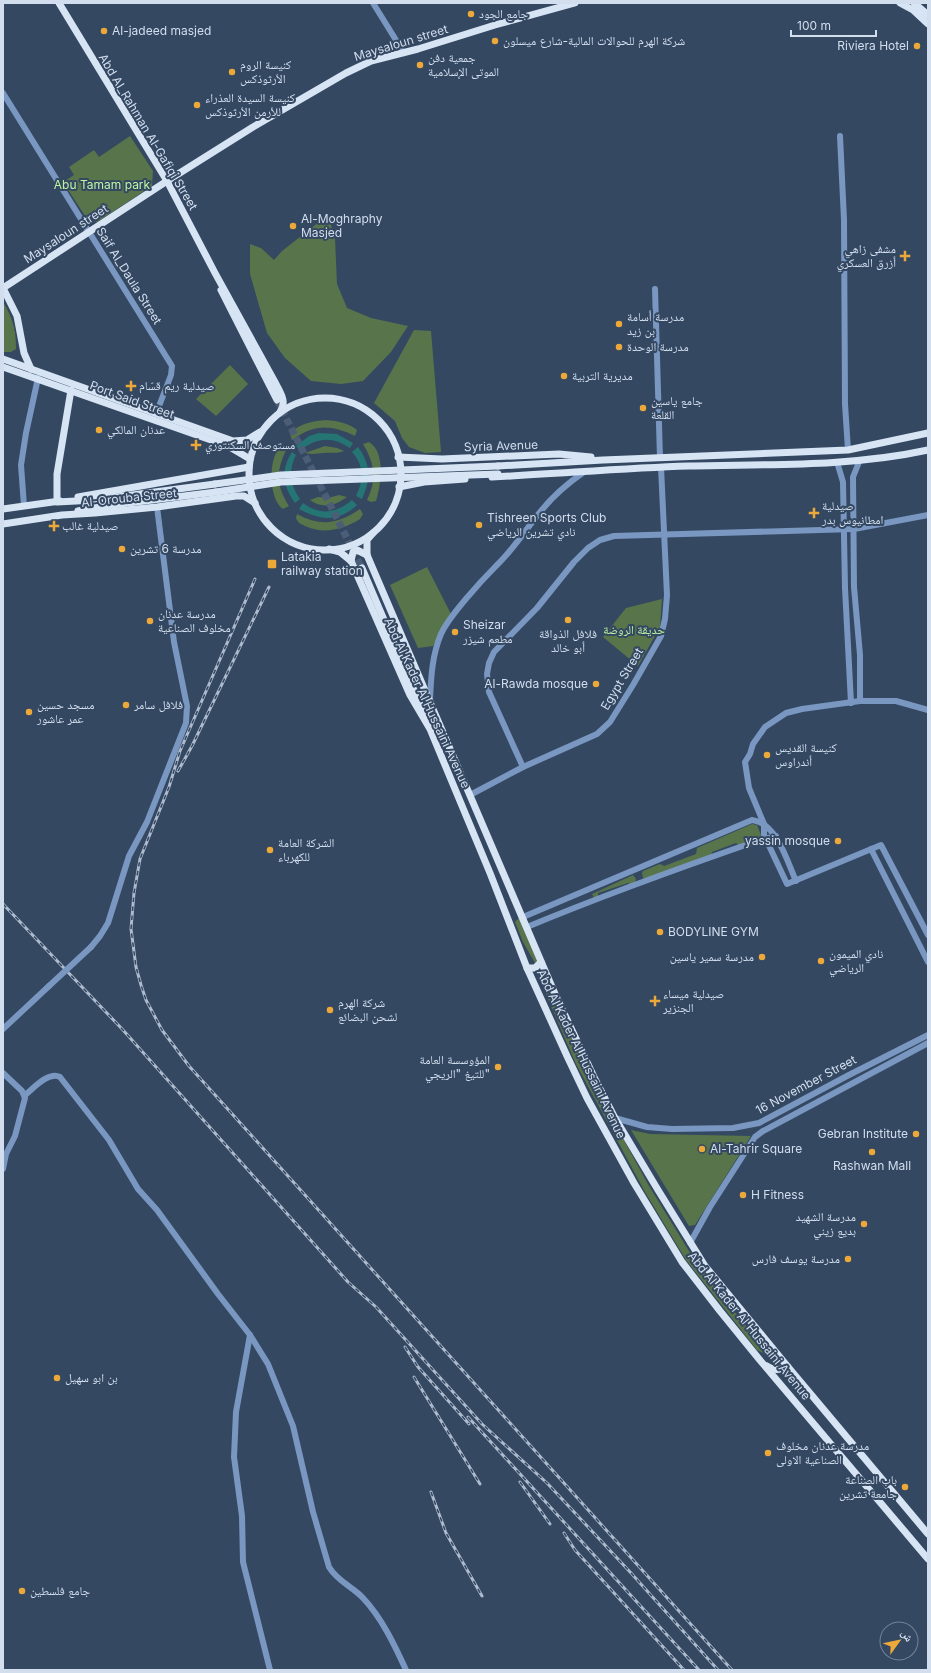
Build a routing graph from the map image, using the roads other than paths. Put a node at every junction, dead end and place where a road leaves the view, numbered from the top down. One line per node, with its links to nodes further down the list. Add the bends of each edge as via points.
1 (59, 3): 11 (main road, Abd Al_Rahman Al-Gafiqi Street)
2 (373, 3): 8 (street)
3 (575, 3): 8 (main road, Maysaloun street)
4 (900, 3): 7 (main road, via 913,10)
5 (914, 3): 6 (main road)
6 (928, 15)
7 (928, 24)
8 (404, 53): 11 (main road, Maysaloun street, via 371,61 346,73)
9 (3, 93): 12 (street, Saif Al_Daula Street)
10 (840, 136): 26 (street)
11 (167, 181): 12 (main road, Maysaloun street); 13 (main road, Abd Al_Rahman Al-Gafiqi Street)
12 (89, 232): 14 (main road, Maysaloun street); 22 (street, Saif Al_Daula Street, via 172,366)
13 (215, 273): 21 (main road, via 228,305); 23 (main road, via 283,398 284,404)
14 (3, 288): 18 (main road, via 17,316 24,353)
15 (654, 289): 29 (street)
16 (3, 359): 18 (main road)
17 (3, 367): 19 (main road, Port Said Street)
18 (32, 369): 22 (main road)
19 (38, 378): 20 (main road, Port Said Street); 42 (street, via 21,465)
20 (71, 390): 30 (main road, Port Said Street, via 228,446); 40 (main road, via 58,474)
21 (277, 400)
22 (156, 414): 24 (main road, via 233,441 247,440)
23 (279, 414): 24 (main road); 28 (main road, via 308,400 327,398 347,402 365,410 380,422 392,439)
24 (262, 431): 30 (main road)
25 (928, 433): 26 (main road)
26 (848, 450): 29 (main road)
27 (928, 450): 33 (main road)
28 (398, 457): 31 (main road, Syria Avenue, via 442,459 565,454); 38 (main road)
29 (660, 458): 31 (main road)
30 (250, 459): 34 (main road)
31 (604, 460): 39 (main road, bridge, via 281,475)
32 (837, 462): 33 (main road); 35 (main road); 48 (street, via 843,482)
33 (859, 462): 49 (street, via 853,477)
34 (249, 467): 40 (main road, Al-Orouba Street, via 94,493); 41 (main road, via 250,486)
35 (661, 467): 36 (main road); 51 (street, Egypt Street)
36 (609, 470): 37 (main road); 39 (main road, bridge, via 566,469 281,482)
37 (584, 472): 38 (main road, via 453,479); 57 (street, via 542,510 441,633 433,663)
38 (399, 487): 50 (main road, via 390,512)
39 (215, 488): 40 (main road); 45 (main road, via 96,506)
40 (57, 502): 42 (main road, Al-Orouba Street)
41 (255, 503): 43 (main road, Al-Orouba Street, via 244,496 236,496); 52 (main road, via 266,521 289,541 309,548)
42 (24, 506): 44 (main road, Al-Orouba Street)
43 (157, 507): 45 (main road, Al-Orouba Street, via 96,514); 76 (street, bridge, via 174,642 187,706 186,723 147,822 129,856 111,916 100,936)
44 (3, 509)
45 (62, 514): 47 (main road, Al-Orouba Street)
46 (928, 515): 49 (street)
47 (3, 524)
48 (845, 529): 49 (street); 51 (street); 58 (street)
49 (854, 529): 56 (street, via 854,588 860,655)
50 (373, 532): 52 (main road, via 352,544); 53 (main road, via 367,540)
51 (663, 534): 61 (street, Egypt Street, via 666,595 662,631 633,685 610,722 600,732); 61 (street, via 609,537 596,542 574,562 537,608 494,652 487,674 489,692)
52 (329, 549): 54 (main road, via 340,552)
53 (367, 556): 54 (main road, via 357,550 353,552); 57 (main road, Abd Al Kader Al Hussaini Avenue)
54 (351, 561): 60 (main road, Abd Al Kader Al Hussaini Avenue, via 410,694)
55 (362, 568): 60 (main road)
56 (860, 701): 58 (street); 59 (street, via 896,701)
57 (430, 702): 62 (main road, Abd Al Kader Al Hussaini Avenue)
58 (851, 703): 63 (street, via 786,712 765,727 745,762 749,788)
59 (928, 710)
60 (430, 729): 73 (main road, Abd Al Kader Al Hussaini Avenue)
61 (523, 767): 62 (street, Egypt Street)
62 (470, 795): 68 (main road, Abd Al Kader Al Hussaini Avenue)
63 (764, 824): 64 (street); 65 (street); 68 (street, via 752,820 746,822)
64 (776, 836): 65 (street); 67 (street)
65 (766, 838): 67 (street, via 787,884); 69 (street, via 627,887)
66 (871, 850): 67 (street); 70 (street, via 881,845); 71 (street)
67 (796, 881)
68 (523, 918): 69 (main road, Abd Al Kader Al Hussaini Avenue)
69 (527, 927): 72 (main road, Abd Al Kader Al Hussaini Avenue)
70 (928, 935)
71 (928, 961)
72 (541, 962): 73 (main road, via 535,968); 74 (main road, Abd Al Kader Al Hussaini Avenue)
73 (527, 968): 75 (main road, Abd Al Kader Al Hussaini Avenue)
74 (550, 982): 75 (main road, via 540,982); 83 (main road, Abd Al Kader Al Hussaini Avenue)
75 (535, 986): 87 (main road, Abd Al Kader Al Hussaini Avenue, via 587,1098 638,1190 682,1262)
76 (3, 1029)
77 (928, 1035): 80 (street, 16 November Street)
78 (928, 1043): 81 (street, 16 November Street)
79 (3, 1073): 82 (street)
80 (847, 1076): 81 (street); 83 (street, 16 November Street, via 747,1127 647,1127)
81 (850, 1084): 85 (street, 16 November Street, via 755,1137)
82 (25, 1095): 84 (street, via 15,1136 6,1154); 86 (street, via 49,1076 60,1077 110,1140 138,1189 157,1210)
83 (615, 1118): 85 (main road, Abd Al Kader Al Hussaini Avenue)
84 (3, 1169)
85 (690, 1243): 88 (main road, Abd Al Kader Al Hussaini Avenue, via 705,1266)
86 (250, 1335): 91 (street, via 236,1412 234,1457 242,1516 243,1562); 92 (street, via 268,1364 294,1426 313,1512 329,1567 368,1604 394,1645)
87 (759, 1359): 88 (main road, via 771,1369); 90 (main road, Abd Al Kader Al Hussaini Avenue)
88 (788, 1367): 89 (main road, Abd Al Kader Al Hussaini Avenue)
89 (928, 1534)
90 (928, 1559)
91 (270, 1670)
92 (406, 1670)

